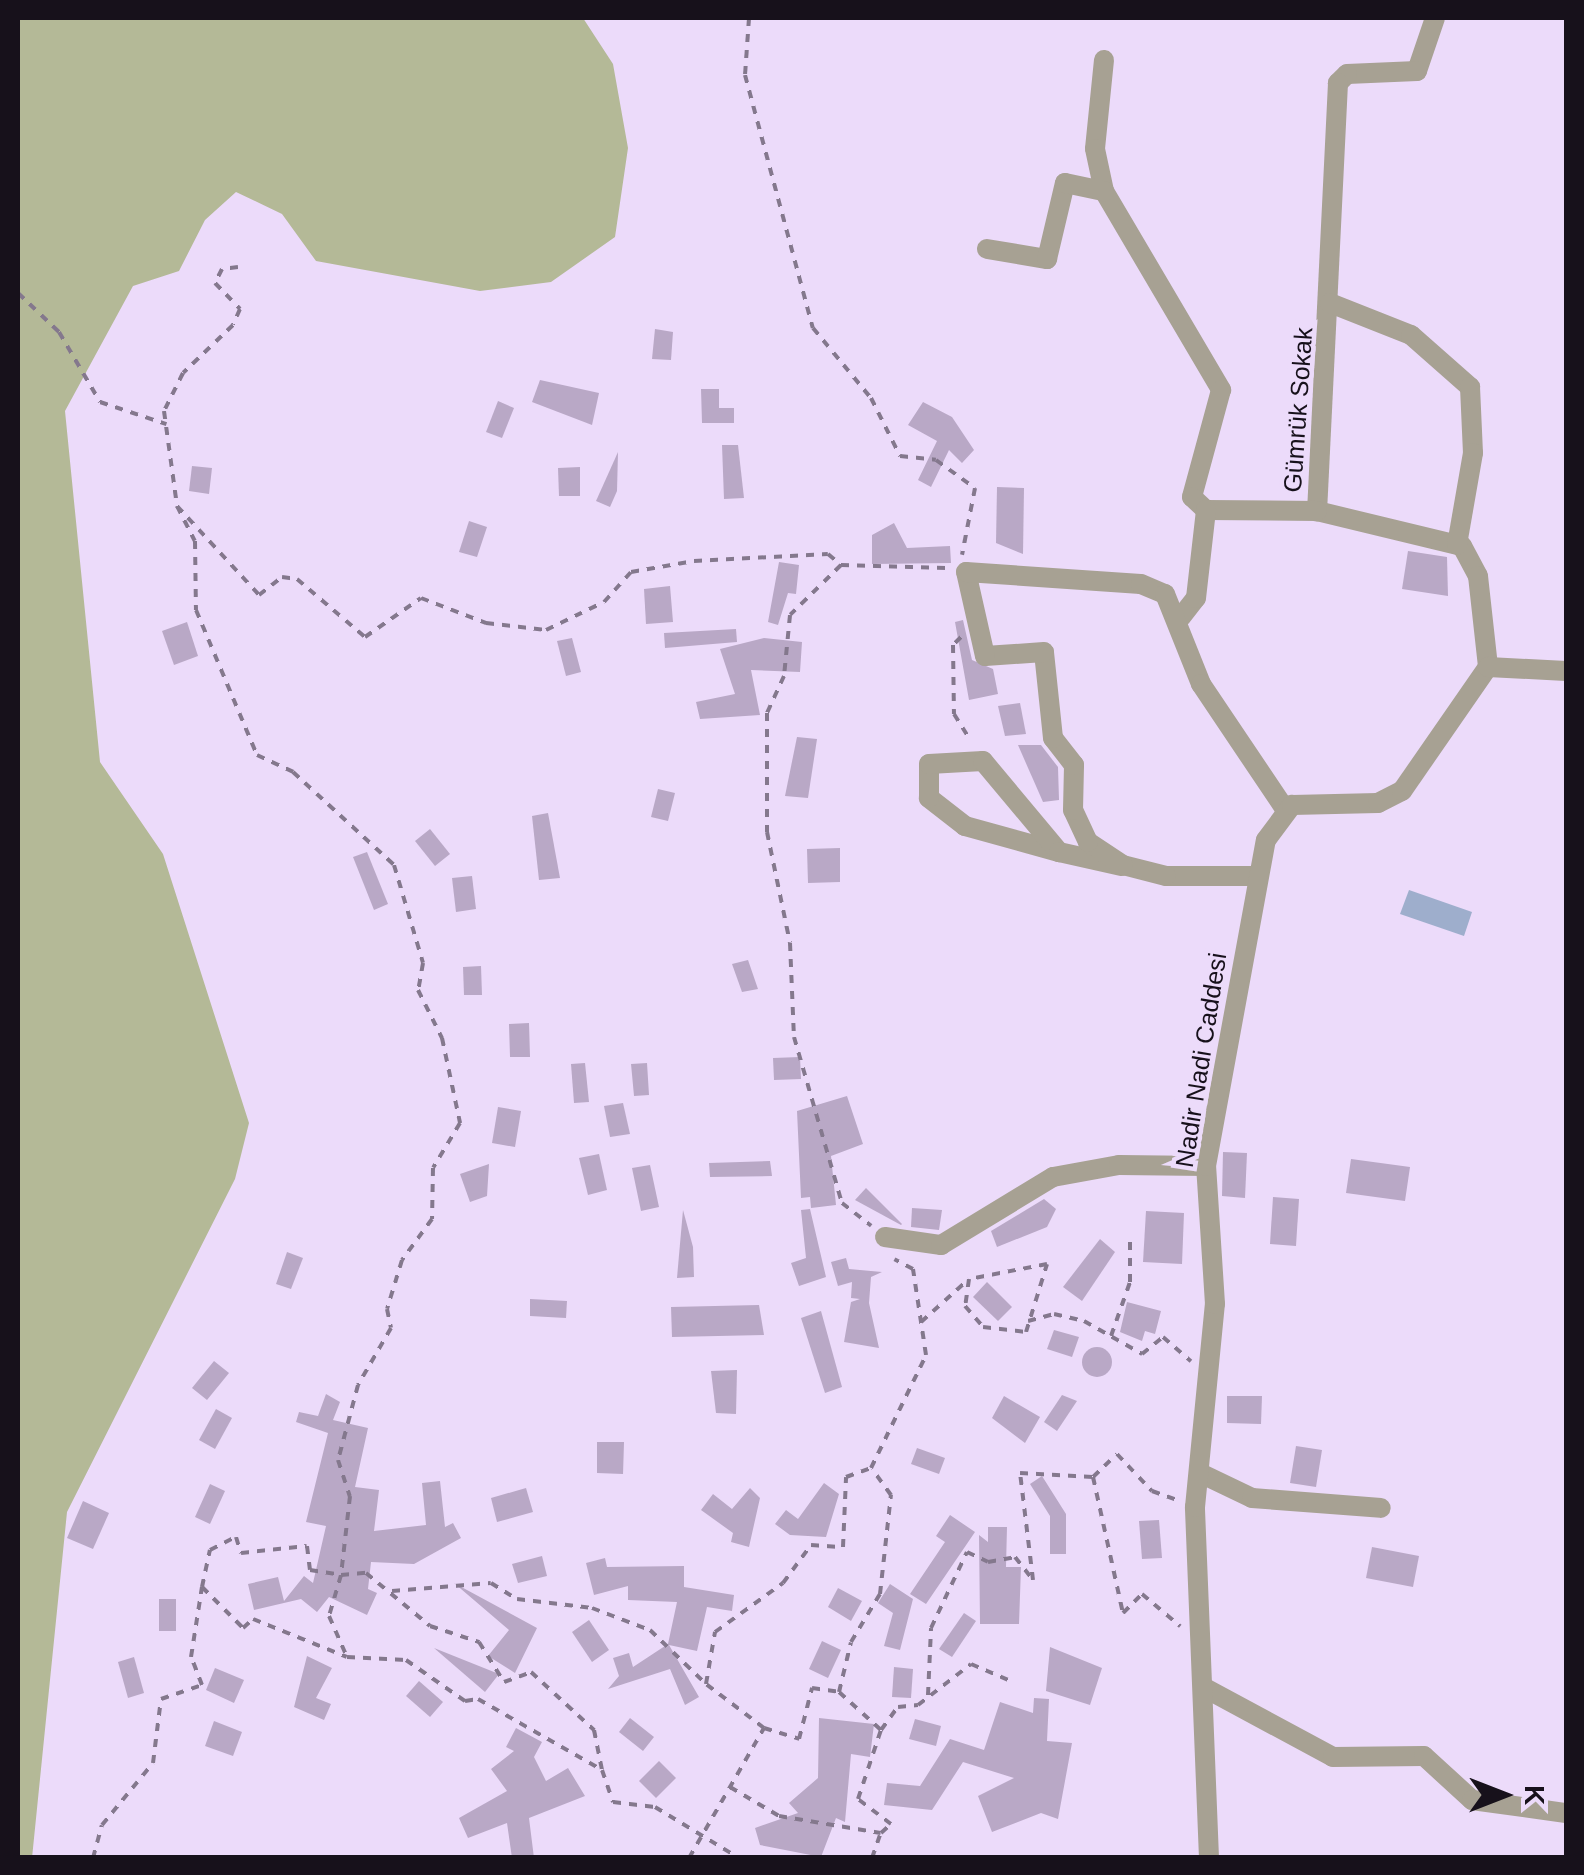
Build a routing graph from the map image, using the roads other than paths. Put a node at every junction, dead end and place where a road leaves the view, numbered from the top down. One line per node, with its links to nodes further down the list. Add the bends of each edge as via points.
1 (1435, 18): 5 (street, Gümrük Sokak, via 1417,71 1348,74 1338,94)
2 (1104, 60): 3 (street, via 1094,149)
3 (1104, 190): 4 (street, via 1065,183 1047,260); 6 (street, via 1220,390 1220,415 1192,479 1192,497)
4 (987, 250)
5 (1330, 303): 7 (street, Gümrük Sokak); 8 (street, via 1412,335 1470,387 1473,453)
6 (1206, 510): 7 (street); 9 (street, via 1196,598)
7 (1317, 512): 8 (street, Gümrük Sokak)
8 (1457, 545): 10 (street, via 1478,576)
9 (1181, 617): 12 (street, via 1201,684); 14 (street, via 1165,594 1141,584 966,572 973,626 985,656 1044,652 1053,738 1074,765 1078,828)
10 (1488, 668): 11 (street); 12 (street, via 1402,791 1378,802)
11 (1566, 671)
12 (1286, 809): 15 (street, Nadir Nadi Caddesi, via 1269,830)
13 (1059, 852): 13 (street, via 983,762 929,764 929,798 965,826); 14 (street)
14 (1124, 866): 15 (street)
15 (1258, 876): 16 (street, Nadir Nadi Caddesi)
16 (1206, 1166): 17 (street, via 1118,1164 1053,1177 941,1245); 18 (street, Nadir Nadi Caddesi, via 1215,1304)
17 (885, 1237)
18 (1202, 1474): 19 (street, via 1252,1498); 20 (street, Nadir Nadi Caddesi, via 1195,1507)
19 (1381, 1508)
20 (1205, 1688): 21 (street, via 1332,1757 1424,1756 1472,1800); 22 (street, Nadir Nadi Caddesi)
21 (1566, 1813)
22 (1210, 1858)

